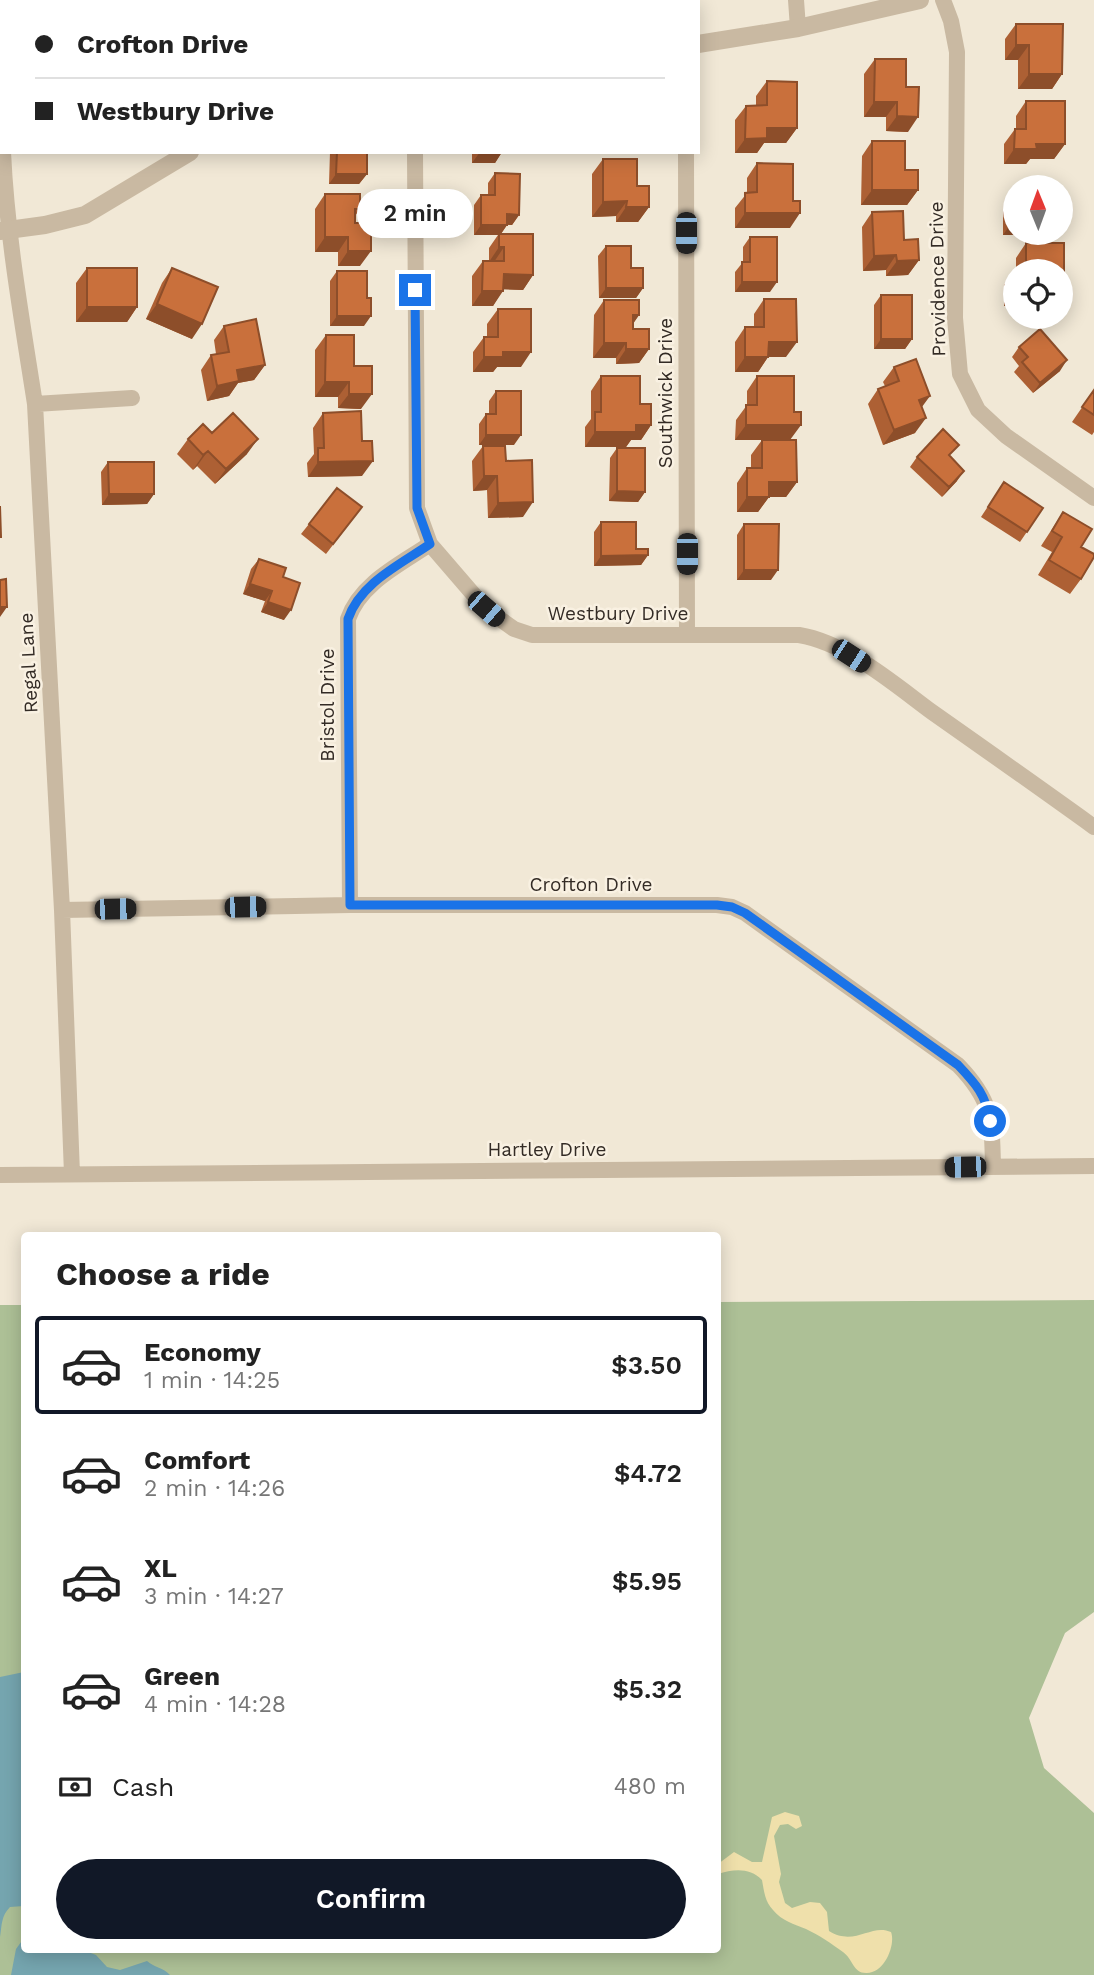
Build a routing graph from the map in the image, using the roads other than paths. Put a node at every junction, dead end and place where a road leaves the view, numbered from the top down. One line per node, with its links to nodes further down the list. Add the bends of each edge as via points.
1 (796, 0): 4 (street)
2 (920, 0): 4 (street)
3 (943, 0): 13 (street, Providence Drive, via 957,52 955,318 960,374 978,410 1006,436)
4 (798, 28): 5 (street)
5 (700, 44)
6 (3, 154): 10 (street, Regal Lane)
7 (187, 154): 10 (street, via 85,215)
8 (415, 154): 14 (street, Westbury Drive, via 416,482 417,508)
9 (686, 154): 15 (street, Southwick Drive)
10 (6, 231): 12 (street, Regal Lane)
11 (132, 398): 12 (street)
12 (35, 404): 18 (street, Regal Lane)
13 (1094, 498)
14 (430, 544): 15 (street, Westbury Drive, via 486,609 514,629 532,635); 17 (street, Bristol Drive, via 357,598 348,619)
15 (687, 634): 16 (street, Westbury Drive, via 799,635 836,646)
16 (1094, 827)
17 (350, 905): 18 (street, Crofton Drive); 20 (street, Crofton Drive, via 732,907 958,1065 987,1103)
18 (62, 910): 21 (street, Regal Lane)
19 (1094, 1166): 20 (street, Hartley Drive)
20 (993, 1167): 21 (street, Hartley Drive)
21 (72, 1174): 22 (street, Hartley Drive)
22 (0, 1175)

